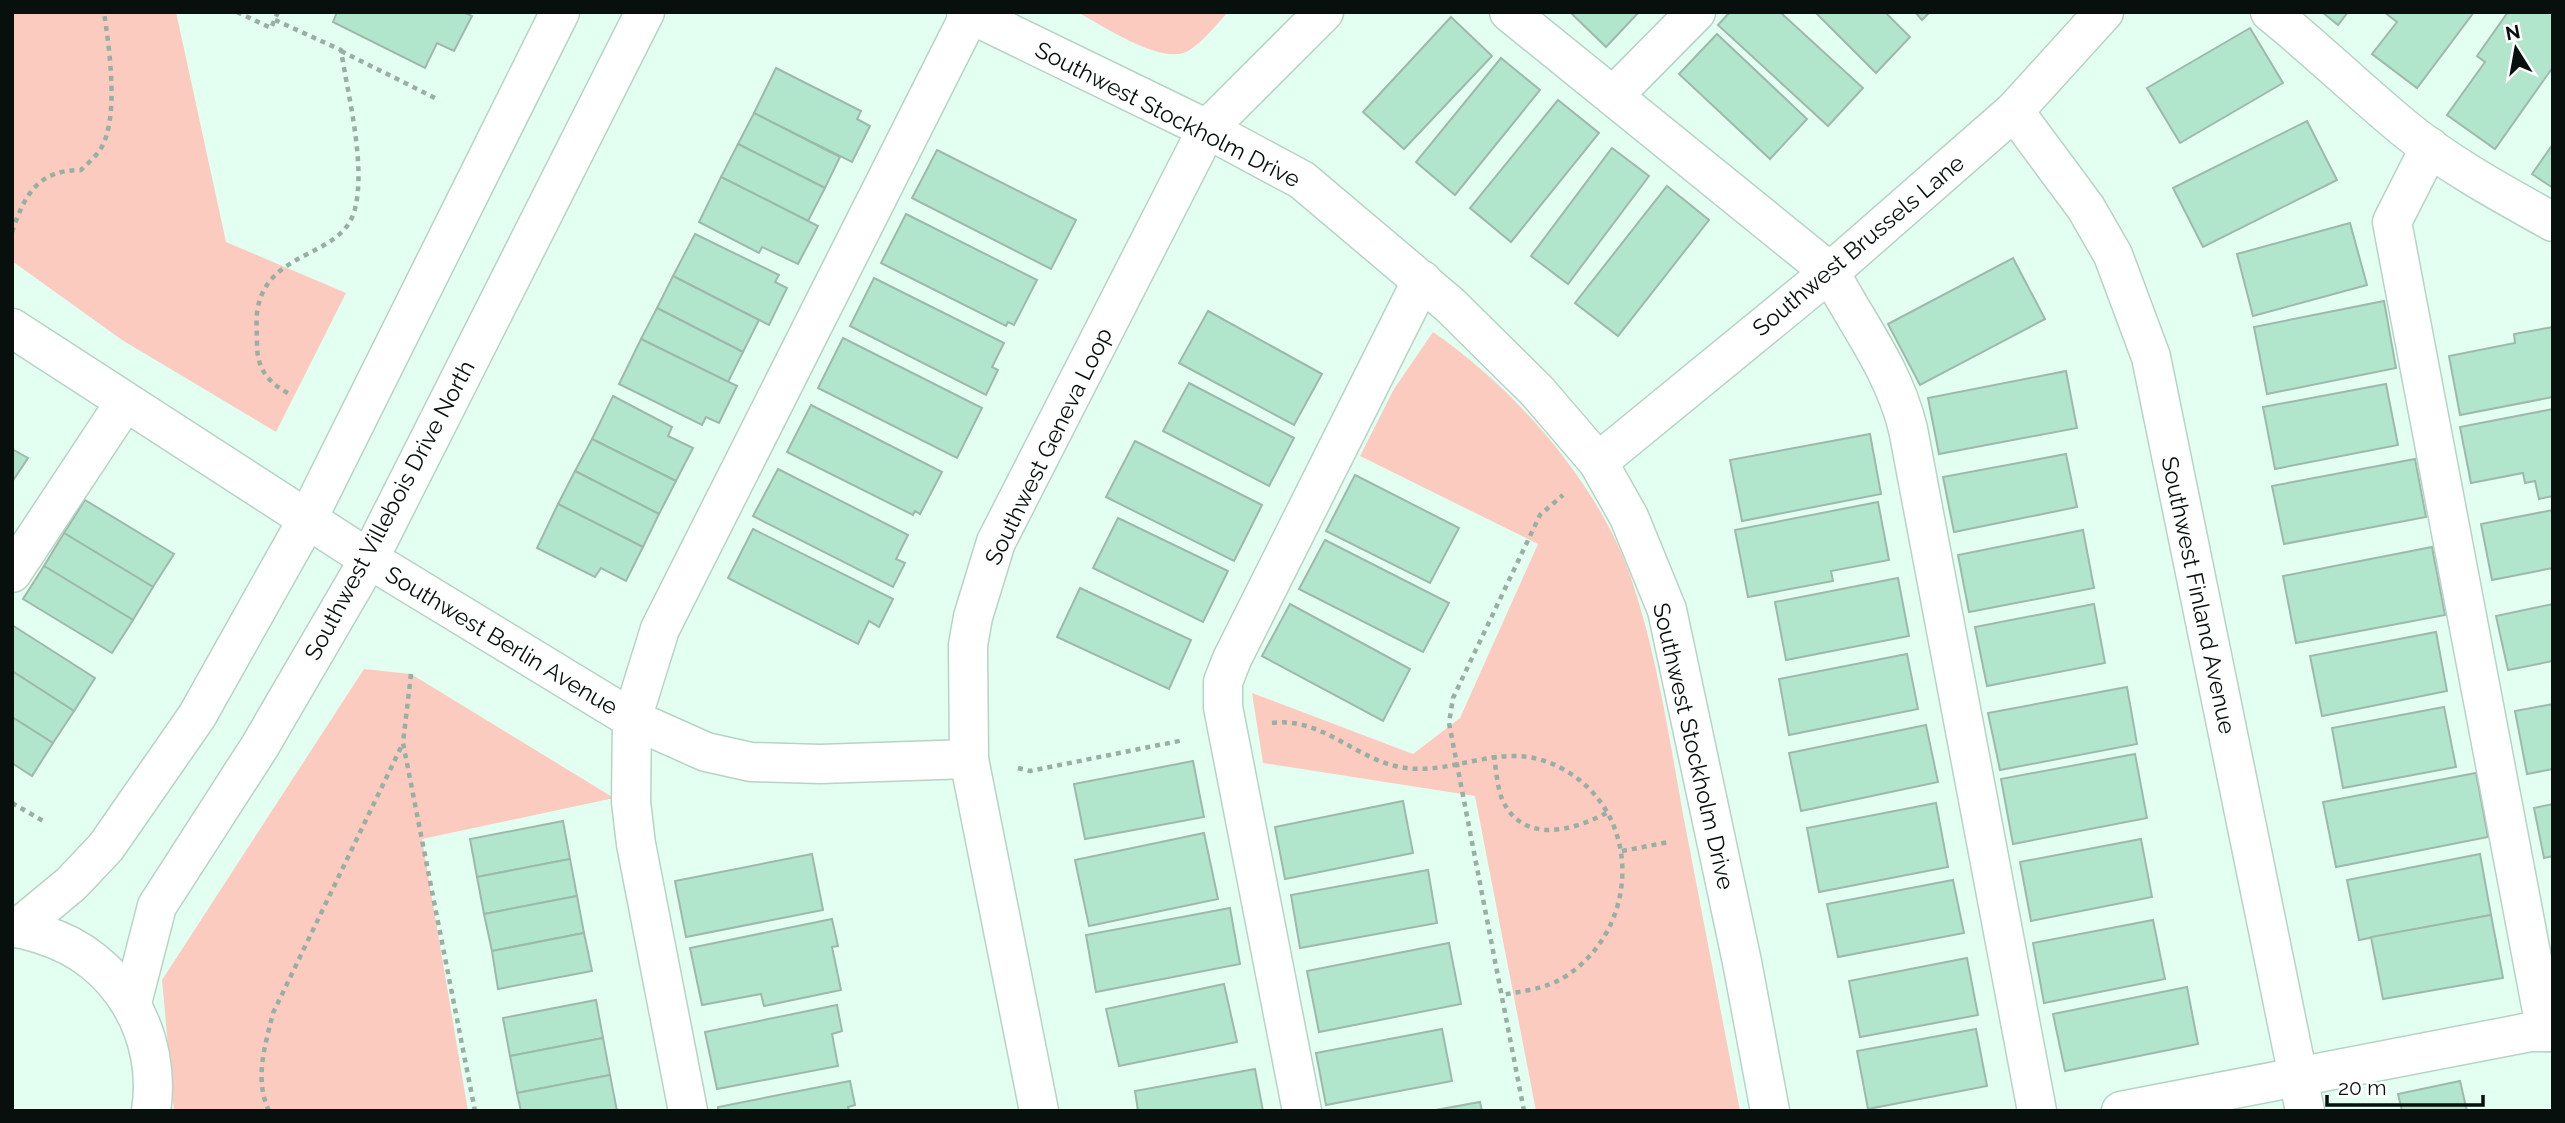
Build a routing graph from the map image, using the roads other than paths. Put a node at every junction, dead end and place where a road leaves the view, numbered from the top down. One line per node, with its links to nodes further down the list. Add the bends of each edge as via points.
1 (560, 12): 19 (street)
2 (645, 12): 20 (street, Southwest Villebois Drive North)
3 (1324, 12): 11 (street, Southwest Geneva Loop)
4 (1509, 12): 9 (street)
5 (1696, 12): 9 (street)
6 (2104, 12): 10 (street, Southwest Brussels Lane)
7 (2270, 12): 12 (street)
8 (969, 13): 11 (street, Southwest Stockholm Drive); 22 (street, via 660,629)
9 (1612, 96): 14 (street)
10 (2014, 111): 14 (street, Southwest Brussels Lane); 27 (street, Southwest Finland Avenue, via 2086,208 2113,255 2151,357)
11 (1207, 129): 15 (street, Southwest Stockholm Drive, via 1302,180); 23 (street, Southwest Geneva Loop, via 996,542 968,645)
12 (2430, 147): 13 (street, via 2479,181); 26 (street, via 2392,222)
13 (2553, 222)
14 (1830, 272): 18 (street, Southwest Brussels Lane); 33 (street, via 1886,366 1903,408)
15 (1422, 280): 18 (street, Southwest Stockholm Drive, via 1537,391); 31 (street, via 1223,682 1223,707)
16 (12, 328): 17 (street, Southwest Berlin Avenue)
17 (125, 402): 19 (street, Southwest Berlin Avenue); 21 (street)
18 (1598, 462): 32 (street, Southwest Stockholm Drive, via 1629,517 1667,610)
19 (307, 520): 20 (street, Southwest Berlin Avenue); 24 (street, via 197,716 106,847 71,884)
20 (369, 559): 22 (street, Southwest Berlin Avenue); 25 (street, Southwest Villebois Drive North, via 260,746 157,906)
21 (12, 573)
22 (632, 719): 23 (street, Southwest Berlin Avenue, via 706,752 751,762); 29 (street, via 631,802 636,844)
23 (969, 759): 30 (street, Southwest Geneva Loop)
24 (15, 928): 25 (street, via 63,941 102,966)
25 (132, 1003): 28 (street, via 149,1043 154,1088)
26 (2549, 1032): 27 (street, via 2530,1032)
27 (2302, 1094): 34 (street)
28 (151, 1111)
29 (688, 1111)
30 (1039, 1111)
31 (1302, 1111)
32 (1769, 1111)
33 (2037, 1111)
34 (2121, 1111)

